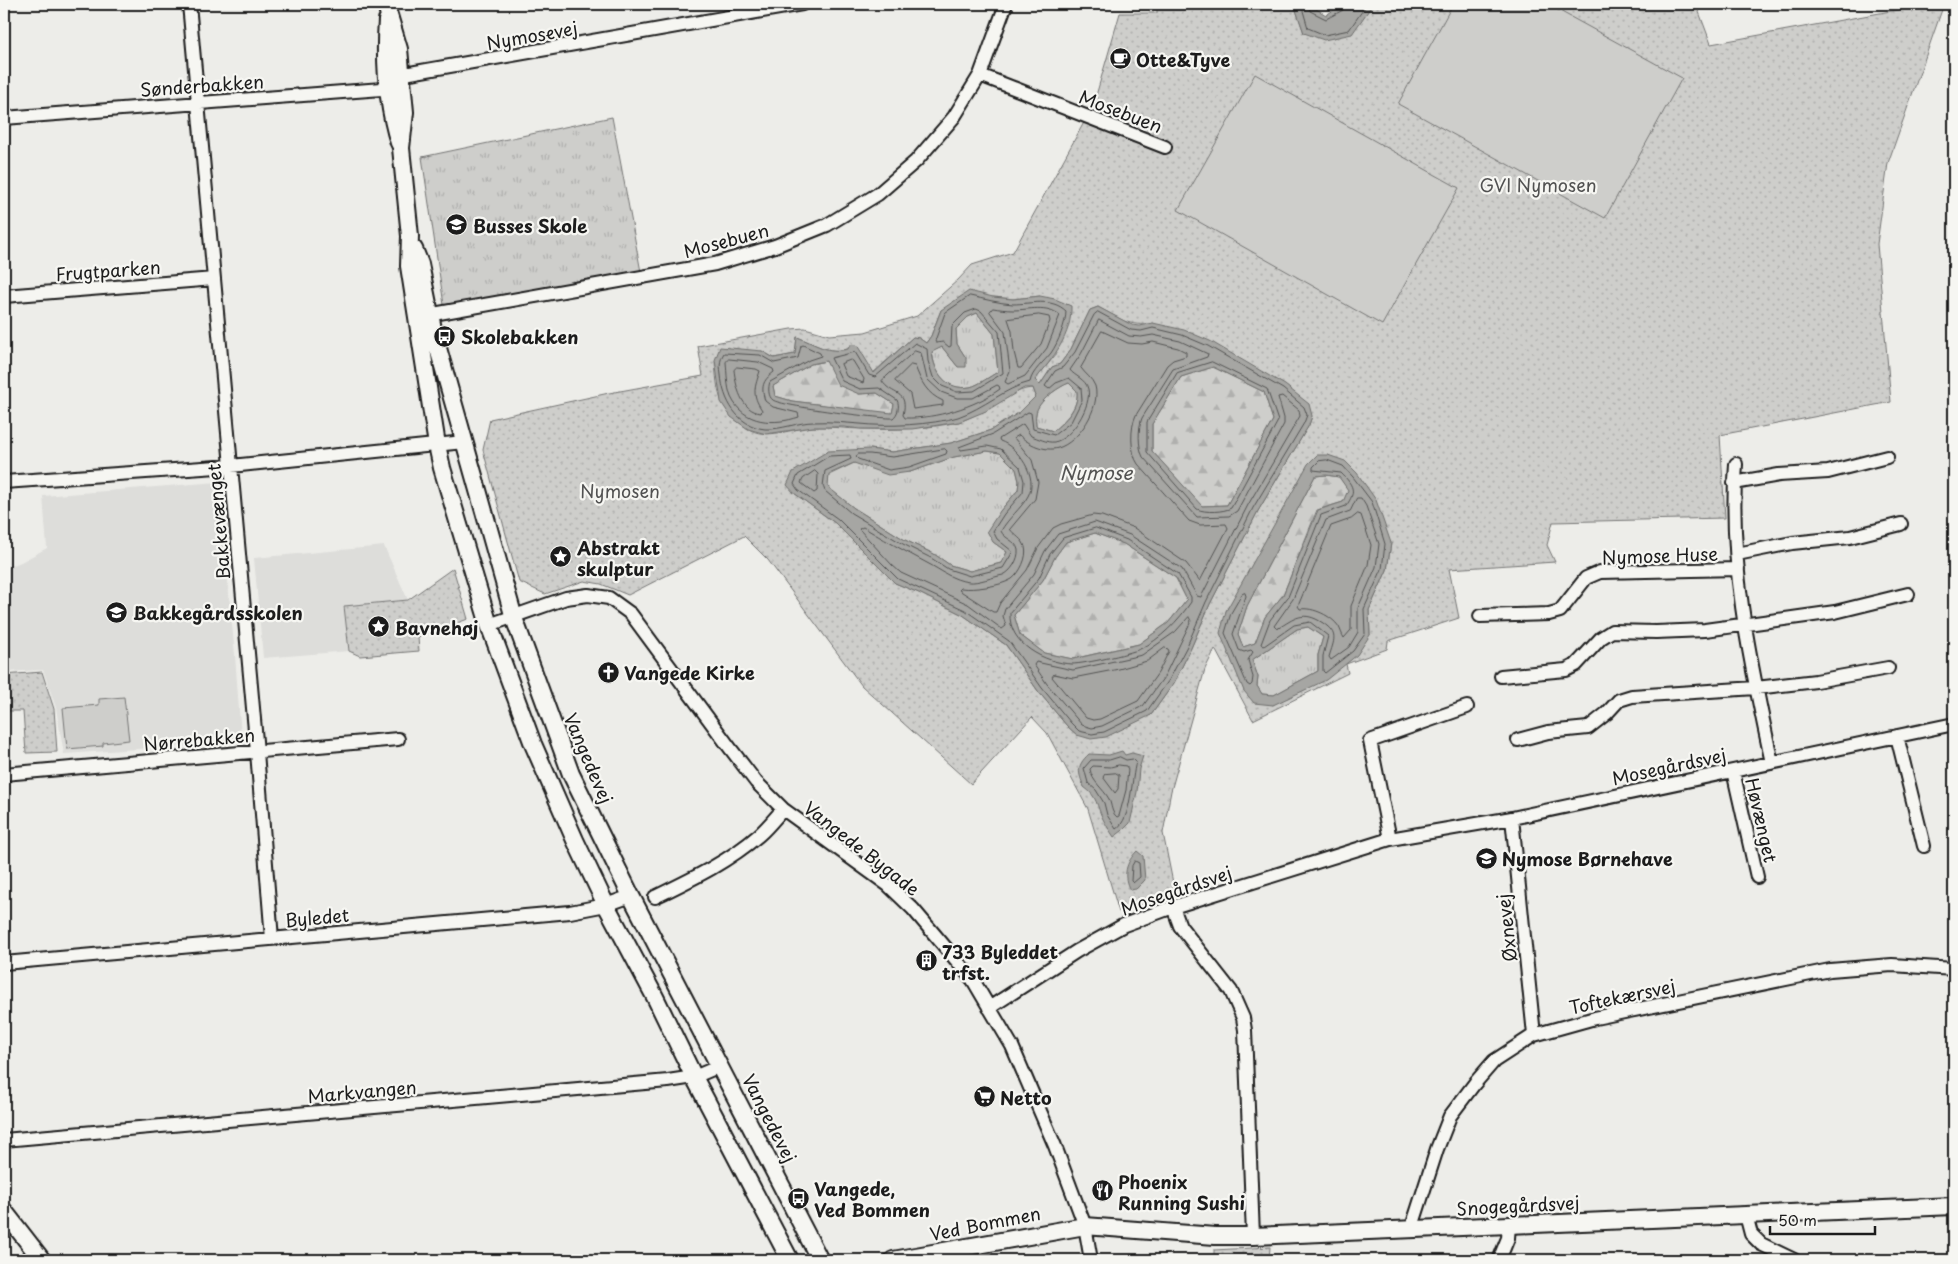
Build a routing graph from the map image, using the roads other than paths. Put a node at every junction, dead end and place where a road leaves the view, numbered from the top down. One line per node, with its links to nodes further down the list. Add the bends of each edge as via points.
1 (189, 4): 7 (street, Bakkevænget)
2 (802, 4): 6 (street, Nymosevej)
3 (1006, 4): 5 (street, Mosebuen)
4 (387, 8): 6 (street, Vangedevej, via 384,51)
5 (980, 75): 9 (street, Mosebuen); 12 (street, Mosebuen, via 954,116 916,161 878,194 827,225 775,246 715,264)
6 (395, 82): 7 (street, Sønderbakken); 12 (street, Vangedevej, via 390,114 401,148 410,236 420,264)
7 (198, 102): 8 (street, Sønderbakken); 10 (street, Bakkevænget)
8 (4, 118)
9 (1165, 147)
10 (214, 279): 11 (street, Frugtparken); 17 (street, Bakkevænget)
11 (4, 296)
12 (423, 316): 13 (street, Vangedevej); 14 (street, Vangedevej)
13 (464, 442): 14 (street); 25 (street, Vangedevej)
14 (437, 445): 17 (street); 27 (street, Vangedevej)
15 (1887, 457): 19 (street, via 1828,472 1779,475)
16 (1736, 464): 19 (street, Nymose Huse)
17 (230, 466): 18 (street); 36 (street, Bakkevænget)
18 (4, 482)
19 (1734, 483): 21 (street, Nymose Huse)
20 (1901, 524): 21 (street, Nymose Huse, via 1850,537 1792,543)
21 (1737, 554): 22 (street, Nymose Huse)
22 (1738, 569): 24 (street, Nymose Huse, via 1600,572 1586,578 1560,611); 26 (street, Nymose Huse)
23 (1908, 594): 26 (street, via 1835,612)
24 (1480, 616)
25 (514, 618): 27 (street, Vangede Bygade); 40 (street, Vangede Bygade, via 566,598 588,595 609,598 631,614 756,782); 45 (street, Vangedevej, via 571,774)
26 (1744, 624): 29 (street, via 1705,630 1612,631 1576,665 1566,670); 30 (street, Nymose Huse)
27 (490, 625): 47 (street, Vangedevej, via 533,744)
28 (1888, 668): 30 (street)
29 (1501, 676)
30 (1756, 688): 35 (street, via 1632,696 1619,700 1588,728 1548,732); 37 (street, Nymose Huse)
31 (1467, 707): 42 (street, via 1370,741)
32 (1954, 724): 33 (street, Mosegårdsvej)
33 (1897, 736): 37 (street, Mosegårdsvej); 43 (street)
34 (398, 739): 36 (street, Nørrebakken)
35 (1518, 740)
36 (257, 752): 39 (street, Nørrebakken); 49 (street, Bakkevænget)
37 (1772, 763): 38 (street, Mosegårdsvej)
38 (1733, 771): 41 (street, Mosegårdsvej); 44 (street, Høvænget)
39 (4, 774)
40 (783, 809): 46 (street, Vangede Bygade, via 761,833 713,869); 52 (street, Vangede Bygade, via 888,886 913,909 968,973)
41 (1512, 818): 42 (street, Mosegårdsvej); 53 (street, Øxnevej)
42 (1390, 839): 48 (street, Mosegårdsvej)
43 (1924, 846)
44 (1757, 877)
45 (631, 896): 47 (street, Byledet); 54 (street, Vangedevej)
46 (655, 897)
47 (606, 905): 49 (street, Byledet, via 570,912); 55 (street, Vangedevej)
48 (1173, 907): 52 (street, Mosegårdsvej, via 1124,925); 63 (street, via 1180,926 1231,991 1243,1018)
49 (272, 938): 50 (street, Byledet)
50 (4, 963)
51 (1954, 970): 53 (street, Toftekærsvej, via 1892,965 1830,970 1595,1018)
52 (989, 1008): 60 (street, Vangede Bygade, via 1012,1046)
53 (1534, 1034): 62 (street, Toftekærsvej, via 1494,1061 1450,1116)
54 (720, 1066): 55 (street, Markvangen); 66 (street, Vangedevej)
55 (694, 1077): 56 (street, Markvangen); 65 (street, Vangedevej)
56 (4, 1140)
57 (1954, 1206): 59 (street, Snogegårdsvej)
58 (4, 1211): 64 (street)
59 (1746, 1215): 61 (street, Snogegårdsvej); 70 (street, via 1751,1234 1761,1244)
60 (1085, 1226): 63 (street, Snogegårdsvej); 67 (street, Ved Bommen); 68 (street, Vangede Bygade)
61 (1509, 1226): 62 (street, Snogegårdsvej); 69 (street)
62 (1411, 1230): 63 (street, Snogegårdsvej)
63 (1253, 1236)
64 (42, 1260)
65 (790, 1260)
66 (820, 1260)
67 (893, 1260)
68 (1091, 1260)
69 (1499, 1260)
70 (1794, 1260)

